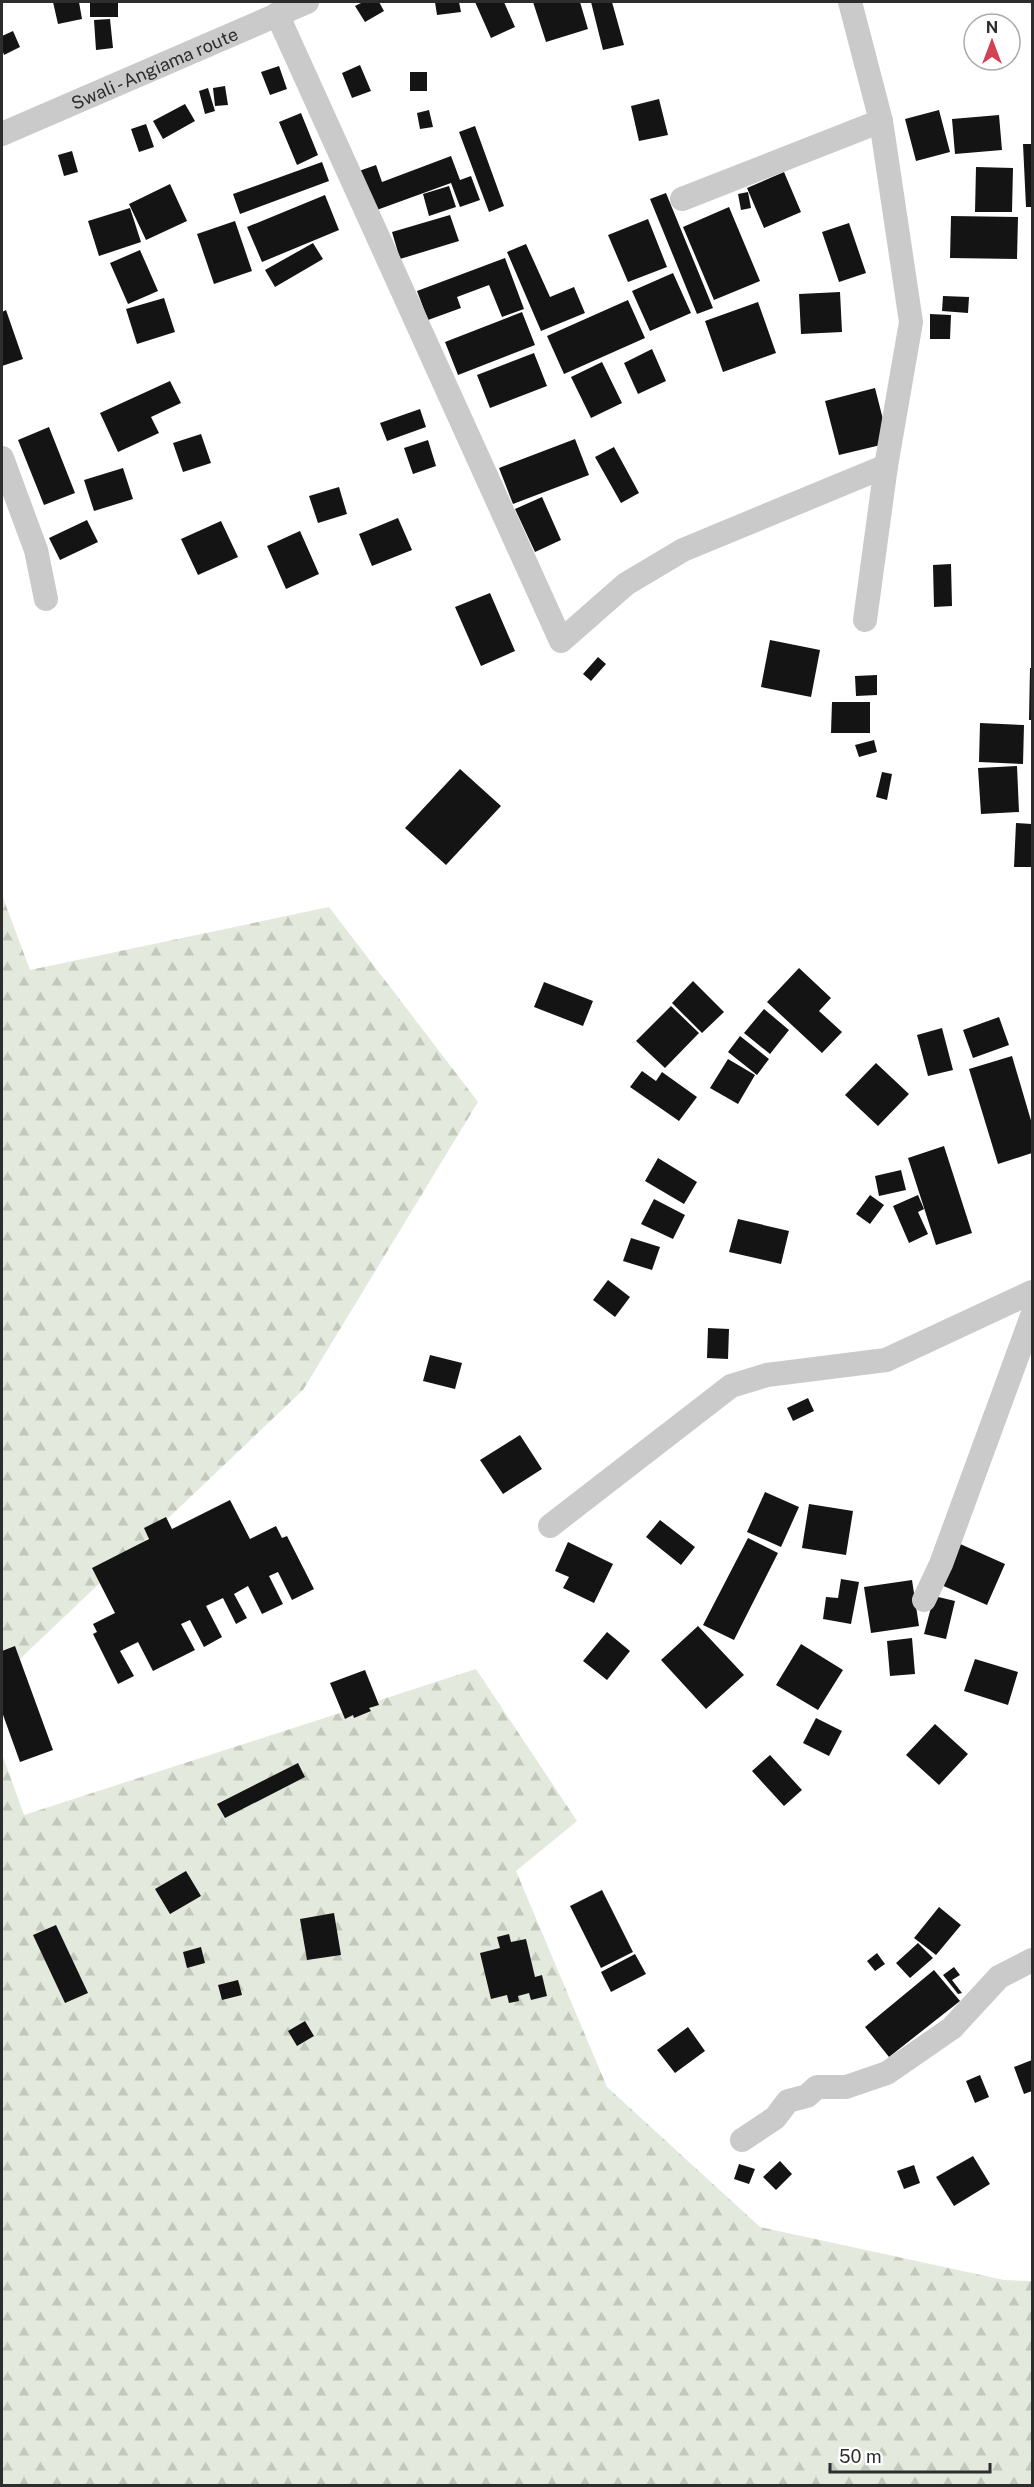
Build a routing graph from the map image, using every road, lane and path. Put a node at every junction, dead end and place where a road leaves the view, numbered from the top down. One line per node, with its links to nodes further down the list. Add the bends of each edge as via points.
1 (307, 2): 3 (street, Swali - Angiama route)
2 (850, 2): 4 (street)
3 (277, 14): 5 (street, Swali - Angiama route); 8 (street, via 561,641 626,584 683,549)
4 (881, 121): 6 (street); 8 (street, via 911,322)
5 (2, 134)
6 (682, 199)
7 (2, 458): 9 (street, via 36,549)
8 (886, 466): 10 (street)
9 (46, 599)
10 (865, 620)
11 (1032, 1292): 13 (street, via 886,1360 767,1375 731,1386)
12 (1032, 1316): 14 (street, via 941,1564)
13 (550, 1526)
14 (924, 1600)
15 (1032, 1960): 16 (street, via 999,1977 952,2028 887,2073 846,2086 817,2086 807,2096 788,2101 775,2118)
16 (742, 2140)

